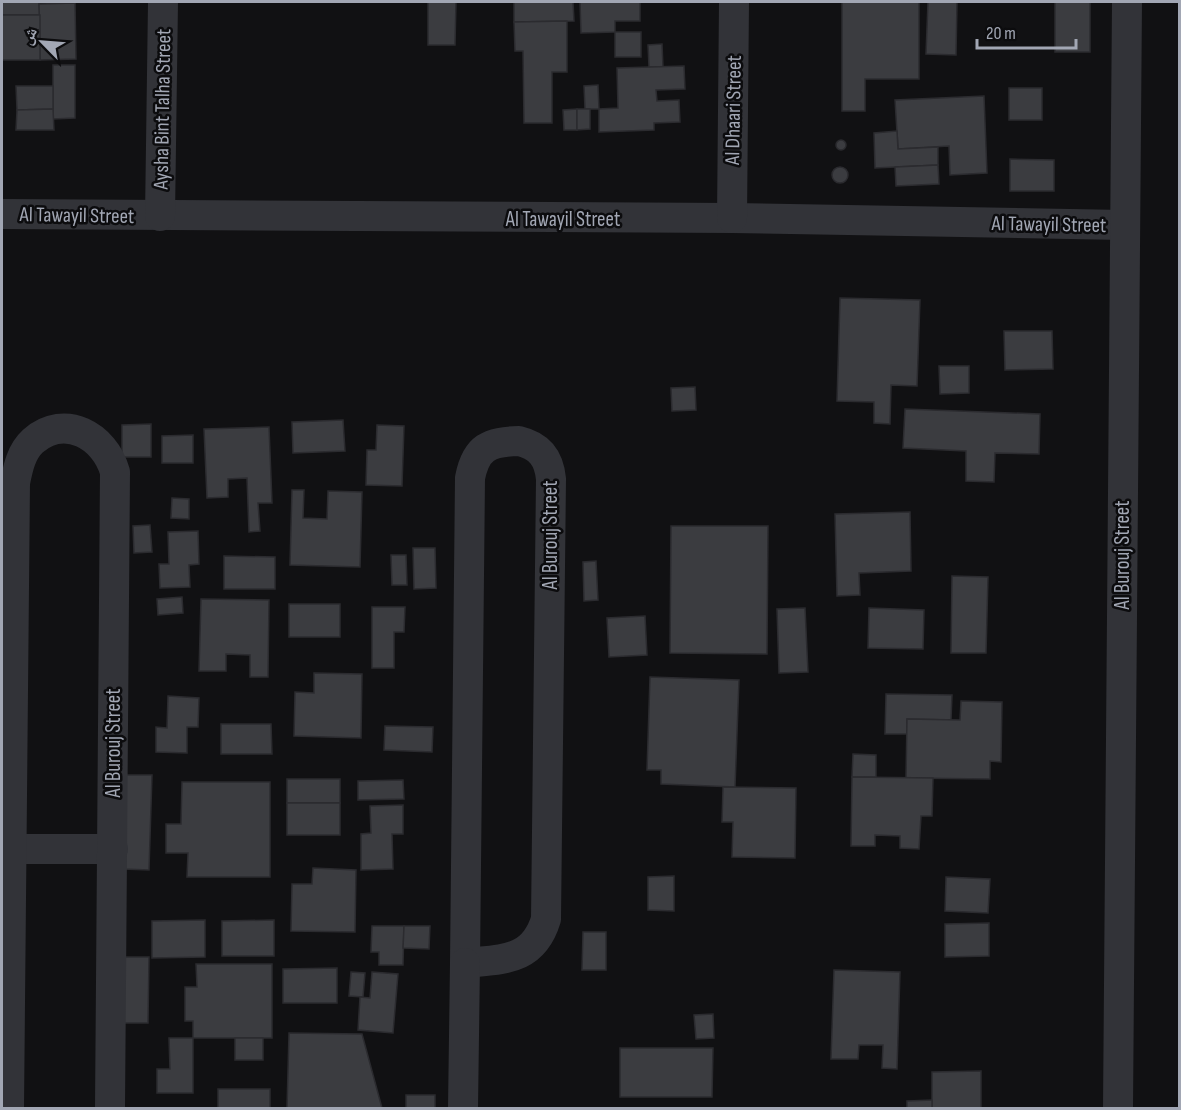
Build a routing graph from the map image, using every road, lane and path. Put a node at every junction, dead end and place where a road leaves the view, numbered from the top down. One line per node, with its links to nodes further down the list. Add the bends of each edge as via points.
1 (163, 2): 5 (street, Aysha Bint Talha Street)
2 (734, 2): 6 (street, Al Dhaari Street)
3 (1126, 2): 7 (street, Al Burouj Street)
4 (2, 214): 5 (street, Al Tawayil Street)
5 (160, 216): 6 (street, Al Tawayil Street)
6 (732, 218): 7 (street, Al Tawayil Street)
7 (1124, 225): 14 (street, Al Burouj Street)
8 (11, 849): 9 (street); 9 (street, Al Burouj Street, via 15,483 23,454 32,442 60,429 75,429 102,444 115,472); 11 (street, Al Burouj Street)
9 (113, 849): 12 (street, Al Burouj Street)
10 (465, 963): 10 (street, Al Burouj Street, via 470,478 479,453 499,442 519,441 530,443 545,456 551,479 546,919 537,940 519,955); 13 (street, Al Burouj Street)
11 (9, 1108)
12 (110, 1108)
13 (463, 1108)
14 (1118, 1108)

